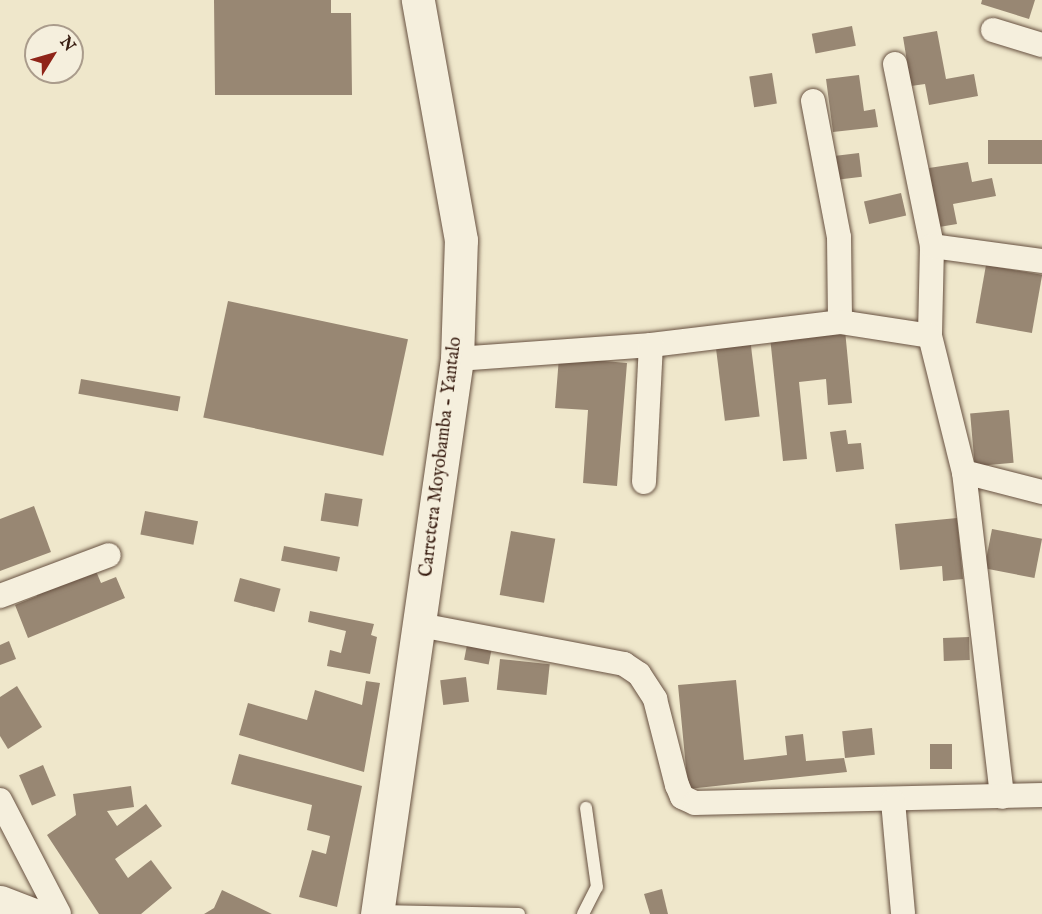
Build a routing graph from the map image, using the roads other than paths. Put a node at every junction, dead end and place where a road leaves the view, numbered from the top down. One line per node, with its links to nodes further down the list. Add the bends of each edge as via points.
1 (418, 0): 11 (main road, Carretera Moyobamba - Yantalo, via 461,240)
2 (993, 30): 3 (street)
3 (1042, 45)
4 (895, 64): 6 (street)
5 (813, 101): 8 (street, via 839,237)
6 (932, 246): 7 (street); 9 (street)
7 (1042, 261)
8 (840, 322): 9 (street); 10 (street)
9 (930, 336): 12 (street)
10 (651, 345): 11 (street); 13 (street)
11 (457, 359): 17 (main road, Carretera Moyobamba - Yantalo)
12 (964, 472): 14 (street); 19 (street)
13 (644, 482)
14 (1042, 492)
15 (109, 555): 16 (street)
16 (0, 596)
17 (420, 625): 21 (street, via 624,664 639,674 655,699 677,785 682,797 695,803); 24 (main road, Carretera Moyobamba - Yantalo)
18 (1042, 795): 19 (street)
19 (1002, 796): 21 (street)
20 (0, 800): 27 (street)
21 (894, 801): 30 (street)
22 (586, 808): 29 (lane, via 597,887)
23 (0, 902): 26 (main road)
24 (377, 912): 25 (lane)
25 (433, 913): 28 (lane)
26 (32, 914)
27 (59, 914)
28 (519, 914)
29 (583, 914)
30 (903, 914)

